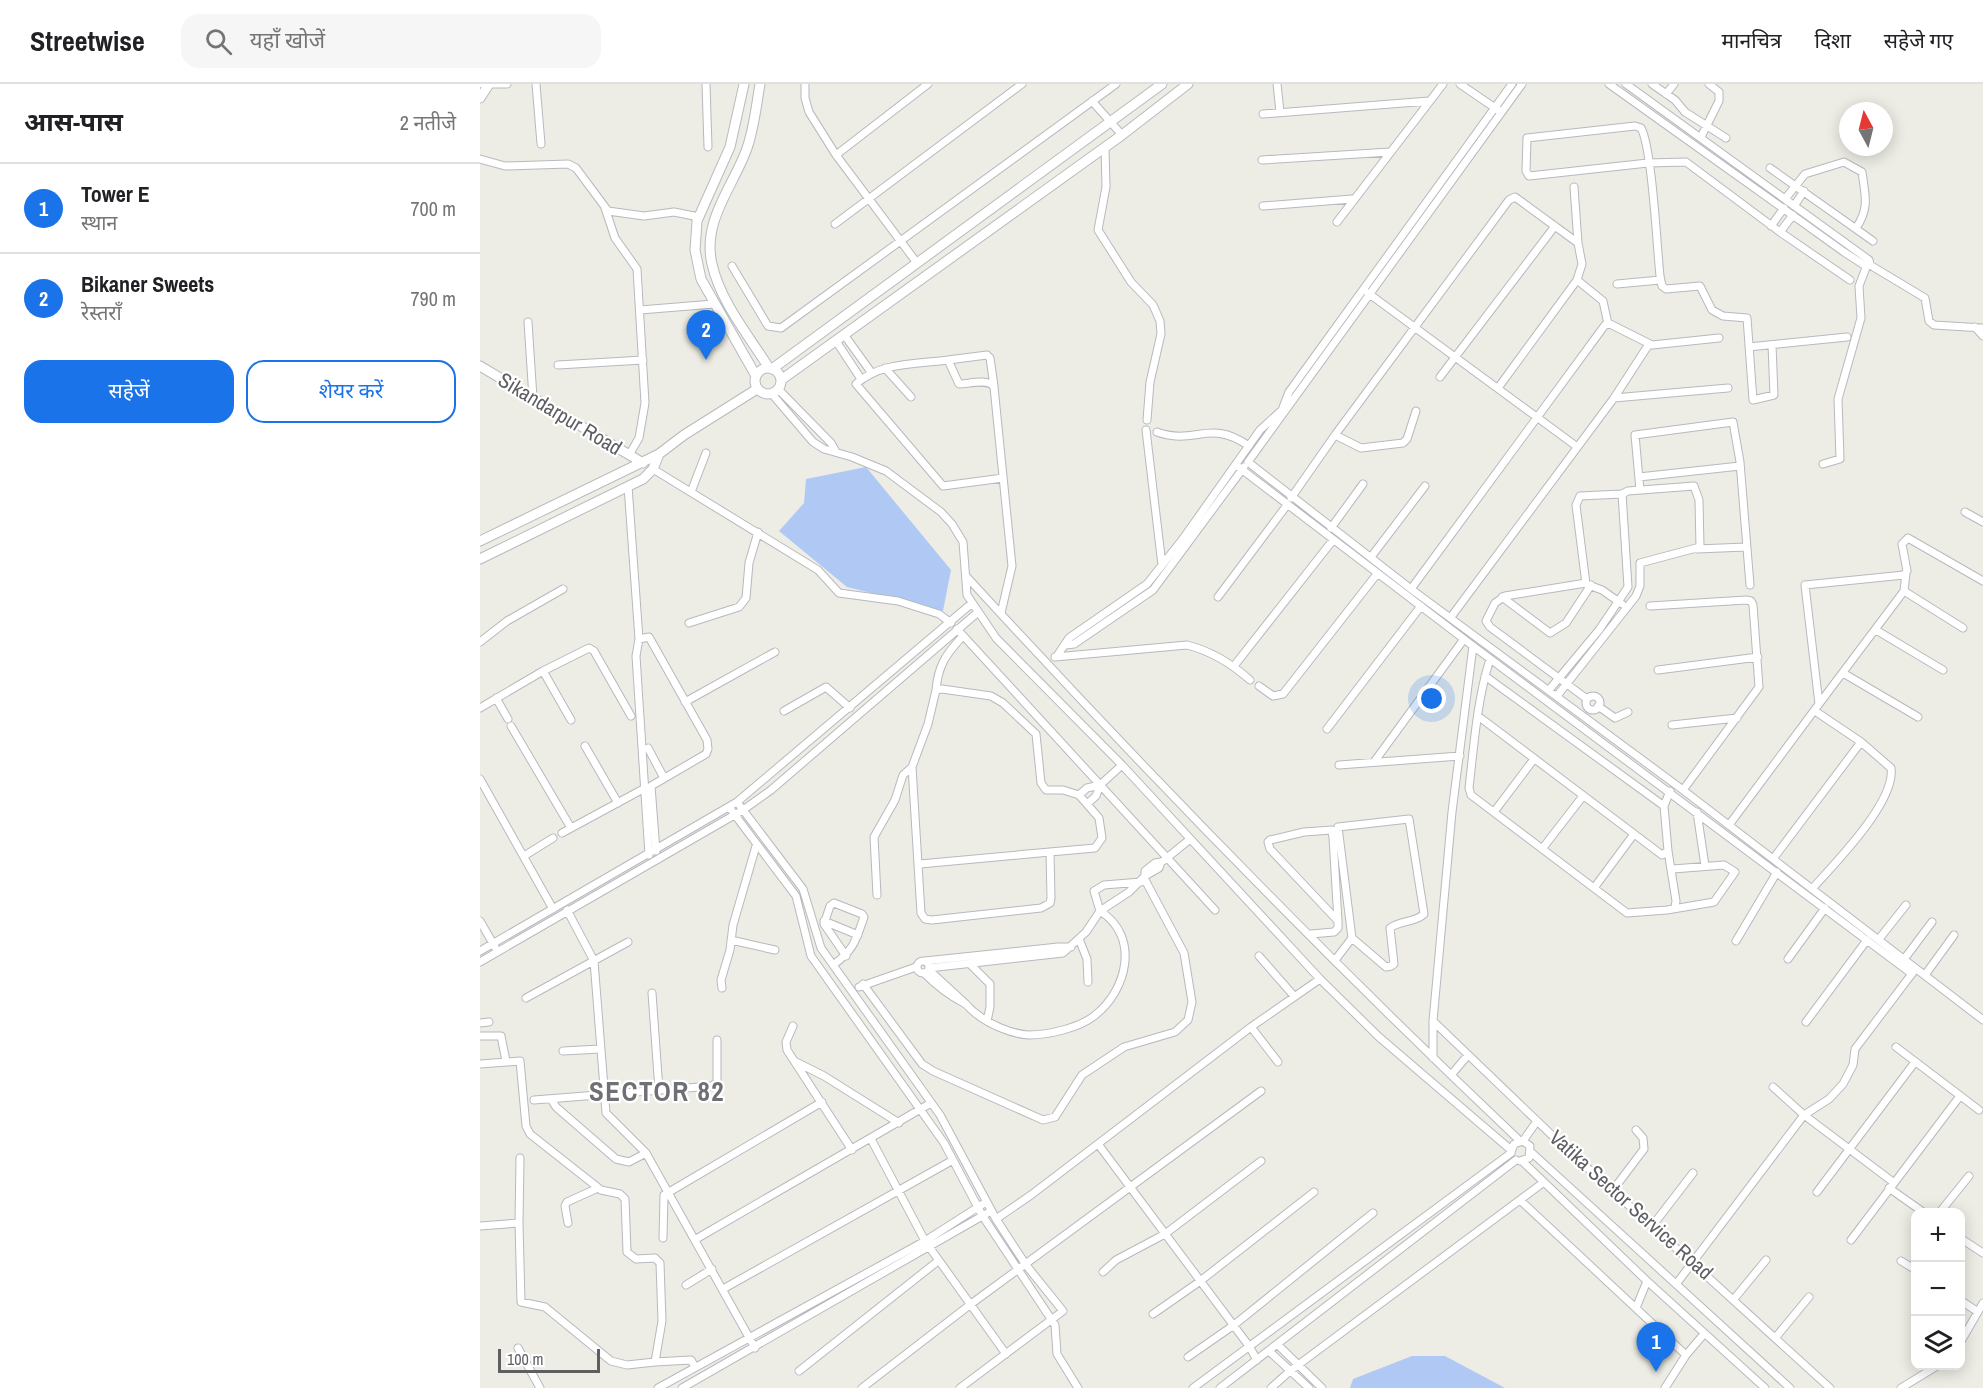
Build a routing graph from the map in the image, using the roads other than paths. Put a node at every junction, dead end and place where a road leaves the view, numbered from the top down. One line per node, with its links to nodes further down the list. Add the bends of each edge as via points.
1 (486, 84): 2 (street); 24 (street)
2 (507, 84)
3 (537, 84): 36 (street)
4 (706, 84): 37 (street)
5 (744, 84): 58 (street, via 730,147)
6 (760, 84): 99 (street, via 753,130 717,208 709,247 716,278)
7 (805, 84): 40 (street, via 809,112)
8 (928, 84): 40 (street)
9 (1022, 84): 50 (street)
10 (1116, 84): 25 (street)
11 (1162, 84): 31 (street)
12 (1188, 84): 33 (street)
13 (1277, 84): 28 (street)
14 (1443, 84): 26 (street)
15 (1460, 84): 27 (street)
16 (1512, 84): 27 (street)
17 (1522, 84): 29 (street)
18 (1609, 84): 45 (street)
19 (1626, 84): 34 (street)
20 (1652, 84): 23 (street)
21 (1674, 84): 23 (street)
22 (1709, 84): 32 (street, via 1720,97)
23 (1666, 94): 32 (street)
24 (480, 98)
25 (1092, 101): 31 (street); 65 (street)
26 (1429, 101): 28 (street); 39 (street)
27 (1494, 108): 29 (street); 75 (street)
28 (1280, 112): 30 (street)
29 (1502, 112): 76 (street)
30 (1263, 114)
31 (1110, 122): 33 (street); 68 (street)
32 (1707, 126): 34 (street); 35 (street)
33 (1122, 135): 38 (street)
34 (1701, 137): 42 (street)
35 (1726, 138)
36 (541, 144)
37 (708, 147)
38 (1105, 147): 85 (street); 115 (street, via 1106,187 1098,230 1131,282 1153,305 1161,326)
39 (1390, 152): 43 (street); 51 (street)
40 (836, 155): 50 (street)
41 (480, 159): 55 (street, via 505,166 572,165)
42 (1731, 159): 45 (street); 52 (street)
43 (1262, 160)
44 (1648, 163): 44 (street, via 1529,176 1527,140 1638,126 1643,131); 62 (street, via 1675,160 1691,165); 72 (street)
45 (1724, 167): 56 (street)
46 (1770, 168): 47 (street)
47 (1795, 185): 49 (street); 52 (street); 63 (street, via 1805,174 1844,162 1858,169 1862,172 1866,209)
48 (1574, 187): 67 (street)
49 (1804, 191): 54 (street); 63 (street)
50 (868, 198): 60 (street); 65 (street)
51 (1352, 199): 53 (street); 59 (street)
52 (1785, 200): 54 (street)
53 (1263, 206)
54 (1794, 206): 69 (street, via 1869,260)
55 (604, 208): 58 (street, via 635,215 663,212); 78 (street, via 615,238 637,269)
56 (1784, 208): 57 (street); 62 (street)
57 (1793, 215): 64 (street); 69 (street, via 1857,261)
58 (699, 217): 77 (street, via 697,265)
59 (1336, 222)
60 (835, 224)
61 (1555, 226): 67 (street); 82 (street, via 1516,198 1509,200); 93 (street)
62 (1771, 226): 64 (street)
63 (1856, 228): 66 (street)
64 (1780, 232): 73 (street)
65 (900, 241): 68 (street); 70 (street, via 781,328 768,326)
66 (1873, 241)
67 (1578, 243): 71 (street, via 1582,264)
68 (917, 263): 99 (street)
69 (1869, 265): 83 (street, via 1924,298 1929,321 1934,325); 127 (street, via 1859,286 1861,318 1838,399 1840,459)
70 (732, 266)
71 (1577, 280): 80 (street, via 1603,301); 107 (street)
72 (1660, 280): 74 (street); 92 (street, via 1664,288 1702,287 1712,310 1723,316 1745,317)
73 (1850, 280)
74 (1617, 284)
75 (1362, 289): 76 (street); 81 (street)
76 (1370, 294): 82 (street); 84 (street)
77 (714, 304): 78 (street); 101 (street)
78 (640, 310): 94 (street)
79 (528, 322): 110 (street)
80 (1608, 324): 90 (street); 114 (street)
81 (1338, 325): 84 (street); 112 (street, via 1289,392)
82 (1416, 328): 93 (street); 118 (street)
83 (1979, 328): 86 (street)
84 (1346, 329): 112 (street)
85 (845, 336): 89 (street); 100 (street)
86 (1983, 336)
87 (1847, 337): 91 (street)
88 (1719, 338): 90 (street)
89 (836, 342): 103 (street); 104 (street)
90 (1649, 344): 111 (street)
91 (1772, 345): 92 (street); 92 (street, via 1774,395 1754,400 1750,393)
92 (1749, 347)
93 (1455, 358): 102 (street); 107 (street)
94 (644, 360): 96 (street); 124 (street, via 643,415 639,438)
95 (948, 360): 98 (street); 105 (street, via 958,384 988,382); 105 (street, via 987,355)
96 (558, 365)
97 (480, 366): 110 (street, Sikandarpur Road)
98 (885, 368): 100 (street); 109 (street)
99 (771, 369): 101 (street); 104 (street)
100 (871, 372): 103 (street)
101 (756, 376): 108 (street)
102 (1440, 377)
103 (861, 379): 133 (street, via 857,388 943,486)
104 (777, 387): 108 (street, via 764,393); 121 (street); 121 (street, via 813,442)
105 (994, 387): 133 (street)
106 (1728, 387): 111 (street)
107 (1498, 388): 114 (street)
108 (757, 389): 123 (street)
109 (911, 397)
110 (533, 398): 124 (street, Sikandarpur Road)
111 (1614, 398): 120 (street)
112 (1285, 408): 119 (street); 125 (street)
113 (1416, 411): 118 (street, via 1403,443 1361,448)
114 (1536, 416): 120 (street); 162 (street)
115 (1147, 420)
116 (1146, 430): 155 (street)
117 (1157, 432): 119 (street, via 1183,437 1215,431 1233,435)
118 (1335, 435): 140 (street)
119 (1249, 446): 125 (street)
120 (1576, 446): 174 (street)
121 (836, 452): 158 (street, via 886,471 942,512 963,542)
122 (706, 453): 138 (street)
123 (659, 454): 126 (street); 130 (street)
124 (629, 455): 126 (street, Sikandarpur Road)
125 (1245, 460): 128 (street); 131 (street); 140 (street)
126 (640, 462): 130 (street, Sikandarpur Road); 146 (street)
127 (1823, 464)
128 (1236, 465): 131 (street); 155 (street)
129 (1740, 466): 132 (street); 132 (street, via 1734,423 1729,421 1636,434); 147 (street)
130 (653, 469): 135 (street); 138 (street)
131 (1243, 470): 140 (street); 186 (street, via 1153,590 1074,644)
132 (1639, 477): 137 (street)
133 (1003, 478): 173 (street, via 1012,566)
134 (1363, 484): 143 (street)
135 (628, 486): 152 (street); 182 (street)
136 (1425, 486): 151 (street)
137 (1640, 490): 139 (street); 149 (street, via 1688,485 1696,488 1701,544)
138 (691, 492): 144 (street)
139 (1622, 494): 153 (street); 160 (street, via 1576,499)
140 (1289, 501): 143 (street); 145 (street); 165 (street)
141 (1965, 512): 142 (street)
142 (1983, 522)
143 (1331, 528): 148 (street)
144 (758, 532): 175 (street, via 749,562 746,598 739,607); 176 (street, via 818,570 839,593 898,602 939,614)
145 (1333, 540): 150 (street); 193 (street)
146 (480, 541)
147 (1746, 547): 149 (street); 161 (street)
148 (1359, 549): 150 (street); 151 (street)
149 (1697, 549): 154 (street)
150 (1354, 556): 157 (street)
151 (1371, 557): 162 (street)
152 (480, 559)
153 (1626, 561): 154 (street); 167 (street, via 1629,583)
154 (1640, 564): 171 (street, via 1639,590)
155 (1162, 565): 186 (street, via 1147,584 1069,638)
156 (1906, 573): 159 (street, via 1902,544 1911,538); 164 (street); 210 (street, via 1805,585)
157 (1377, 574): 169 (street); 204 (street, via 1283,694 1273,696)
158 (966, 576): 168 (street); 173 (street)
159 (1983, 581)
160 (1588, 584): 166 (street); 166 (street, via 1566,623 1550,633); 167 (street)
161 (1750, 585)
162 (1411, 589): 174 (street)
163 (563, 590): 185 (street, via 507,621)
164 (1904, 591): 178 (street); 180 (street)
165 (1218, 597)
166 (1502, 597): 177 (street, via 1487,615)
167 (1618, 601): 171 (street); 200 (street)
168 (971, 604): 172 (street); 176 (street)
169 (1422, 606): 183 (street); 221 (street)
170 (1650, 606): 190 (street, via 1751,601)
171 (1626, 608): 203 (street)
172 (977, 613): 179 (street); 228 (street, via 1025,670)
173 (1001, 613): 192 (street)
174 (1452, 617): 184 (street)
175 (689, 623)
176 (951, 623): 212 (street)
177 (1490, 627): 184 (street); 200 (street)
178 (1963, 628)
179 (957, 629): 181 (street); 246 (street)
180 (1876, 630): 195 (street); 198 (street)
181 (962, 637): 205 (street, via 938,668); 235 (street)
182 (639, 639): 209 (street, via 649,637); 236 (street, via 636,656)
183 (1464, 639): 187 (street); 227 (street)
184 (1480, 640): 197 (street)
185 (480, 642)
186 (1066, 645): 189 (street)
187 (1473, 646): 191 (street); 225 (street)
188 (775, 652): 209 (street)
189 (1057, 656): 192 (street); 193 (street, via 1179,645 1199,648)
190 (1758, 657): 194 (street); 218 (street, via 1759,687)
191 (1491, 659): 199 (street); 202 (street)
192 (1048, 663): 285 (street, via 1159,783)
193 (1234, 666): 201 (street)
194 (1658, 670)
195 (1943, 670)
196 (543, 671): 208 (street); 215 (street, via 582,649 592,648); 219 (street)
197 (1525, 673): 202 (street); 206 (street)
198 (1843, 673): 210 (street); 217 (street)
199 (1485, 676): 216 (street); 244 (street)
200 (1558, 678): 203 (street); 206 (street)
201 (1251, 680)
202 (1521, 681): 232 (street)
203 (1566, 685): 207 (street); 214 (street, via 1587,699 1589,709 1598,706 1615,718)
204 (1259, 686)
205 (936, 690): 230 (street); 239 (street, via 980,694 1003,703 1035,734 1041,783 1046,790)
206 (1549, 690): 207 (street)
207 (1557, 696): 231 (street)
208 (496, 698): 211 (street); 251 (street)
209 (685, 702): 233 (street, via 708,749 706,754)
210 (1817, 707): 222 (street); 250 (street)
211 (480, 708)
212 (850, 708): 213 (street, via 826,687); 241 (street)
213 (784, 711)
214 (1628, 712)
215 (631, 716)
216 (1478, 716): 226 (street); 247 (street, via 1469,788 1471,795)
217 (1918, 717)
218 (1737, 718): 220 (street); 237 (street)
219 (571, 720)
220 (1672, 725)
221 (1327, 729)
222 (1861, 742): 262 (street); 270 (street, via 1892,768 1887,790 1872,816)
223 (585, 746): 242 (street)
224 (648, 748): 233 (street)
225 (1460, 756): 227 (street); 321 (street)
226 (1534, 759): 240 (street); 247 (street)
227 (1374, 762): 229 (street)
228 (1122, 765): 235 (street); 255 (street)
229 (1339, 765)
230 (912, 767): 264 (street); 271 (street, via 903,775 895,800 874,837)
231 (1656, 769): 232 (street); 237 (street)
232 (1651, 777): 238 (street)
233 (664, 778): 260 (street, via 650,789)
234 (480, 779): 261 (street)
235 (1100, 785): 239 (street); 243 (street); 263 (street)
236 (645, 788): 242 (street); 260 (street)
237 (1683, 789): 250 (street)
238 (1670, 791): 244 (street); 248 (street)
239 (1079, 795): 243 (street)
240 (1583, 796): 253 (street); 257 (street)
241 (737, 802): 245 (street); 246 (street)
242 (618, 803): 251 (street)
243 (1087, 804): 259 (street, via 1099,818 1099,843 1095,848)
244 (1664, 806): 258 (street)
245 (729, 807): 249 (street); 260 (street)
246 (743, 810): 249 (street); 272 (street)
247 (1494, 812): 257 (street)
248 (1697, 812): 265 (street); 267 (street)
249 (734, 815): 256 (street); 278 (street)
250 (1729, 825): 262 (street)
251 (571, 828): 252 (street)
252 (562, 833)
253 (1634, 834): 258 (street, via 1662,855); 269 (street)
254 (553, 838): 261 (street)
255 (1189, 840): 263 (street); 313 (street)
256 (756, 846): 273 (street); 291 (street)
257 (1542, 849): 269 (street)
258 (1668, 850): 266 (street)
259 (1050, 852): 264 (street); 264 (street, via 1050,903 1041,908 932,920 921,913)
260 (653, 853): 277 (street)
261 (524, 856): 277 (street)
262 (1773, 859): 270 (street)
263 (1164, 860): 268 (street); 279 (street)
264 (920, 864)
265 (1705, 866): 266 (street); 275 (street, via 1729,866 1734,874 1714,903)
266 (1673, 869): 275 (street)
267 (1777, 872): 276 (street); 293 (street)
268 (1143, 879): 280 (street); 280 (street, via 1097,887 1094,897); 310 (street, via 1184,953 1192,1002 1188,1020 1175,1032 1124,1047 1082,1075 1049,1120 922,1064 861,986 916,967 919,962)
269 (1594, 888): 275 (street, via 1627,913)
270 (1812, 890): 290 (street)
271 (877, 895)
272 (806, 896): 273 (street); 307 (street, via 818,941)
273 (799, 903): 349 (street, via 811,956)
274 (1906, 905): 290 (street)
275 (1675, 907)
276 (1825, 908): 292 (street); 304 (street)
277 (553, 909): 295 (street)
278 (567, 910): 299 (street); 305 (street)
279 (1215, 910)
280 (1100, 911): 289 (street); 320 (street, via 1120,932 1126,959 1121,981 1094,1016 1041,1034 1013,1032)
281 (480, 921): 295 (street)
282 (824, 921): 286 (street); 286 (street, via 834,903 862,914); 300 (street)
283 (1338, 921): 283 (street, via 1332,830 1270,840 1270,849); 285 (street, via 1334,932)
284 (1932, 922): 302 (street)
285 (1311, 934): 303 (street)
286 (858, 935): 300 (street)
287 (1954, 935): 312 (street)
288 (1352, 938): 288 (street, via 1386,967 1391,966 1394,964 1390,928 1424,914 1409,819 1338,827); 303 (street)
289 (1079, 939): 296 (street); 314 (street, via 1087,959)
290 (1879, 939): 302 (street)
291 (731, 940): 297 (street); 315 (street)
292 (1867, 940): 311 (street); 324 (street)
293 (1736, 941)
294 (628, 942): 305 (street)
295 (493, 943): 298 (street); 299 (street)
296 (1071, 947): 308 (street, via 1056,955); 310 (street)
297 (775, 950)
298 (480, 951)
299 (498, 951): 306 (street)
300 (846, 956): 307 (street)
301 (1259, 956): 317 (street)
302 (1905, 958): 309 (street)
303 (1336, 959): 333 (street)
304 (1788, 959)
305 (594, 961): 318 (street); 330 (street)
306 (480, 962)
307 (833, 964): 348 (street)
308 (970, 964): 310 (street); 320 (street, via 990,984)
309 (1917, 967): 311 (street); 312 (street)
310 (927, 968): 320 (street, via 941,990)
311 (1912, 974): 351 (street, via 1855,1049 1853,1065 1843,1084 1829,1099)
312 (1925, 975): 319 (street)
313 (1320, 978): 317 (street); 360 (street, via 1378,1037)
314 (1089, 982)
315 (722, 988)
316 (652, 993): 341 (street)
317 (1294, 996): 326 (street)
318 (526, 998)
319 (1983, 1020)
320 (987, 1021)
321 (1433, 1021): 332 (street, Vatika Sector Service Road); 333 (street)
322 (489, 1022): 323 (street)
323 (480, 1023)
324 (1806, 1023)
325 (793, 1026): 335 (street, via 786,1042)
326 (1251, 1027): 336 (street); 357 (street)
327 (480, 1036): 334 (street, via 501,1035)
328 (717, 1040): 341 (street, via 717,1082 712,1086)
329 (1896, 1047): 337 (street)
330 (600, 1048): 331 (street); 343 (street)
331 (563, 1051)
332 (1468, 1055): 339 (street); 352 (street, Vatika Sector Service Road)
333 (1433, 1059): 339 (street)
334 (506, 1061): 338 (street); 371 (street, via 516,1060 522,1065 527,1130)
335 (794, 1061): 347 (street); 353 (street)
336 (1278, 1062)
337 (1916, 1062): 344 (street); 358 (street)
338 (480, 1064)
339 (1451, 1075): 356 (street)
340 (1773, 1087): 351 (street)
341 (659, 1090): 343 (street)
342 (1261, 1091): 372 (street)
343 (603, 1094): 345 (street); 362 (street, via 606,1113)
344 (1960, 1096): 350 (street); 370 (street)
345 (551, 1098): 346 (street); 362 (street, via 556,1107 616,1159 629,1162)
346 (534, 1100)
347 (822, 1102): 359 (street); 374 (street)
348 (932, 1103): 349 (street); 379 (street)
349 (922, 1110): 353 (street); 364 (street)
350 (1979, 1110)
351 (1804, 1115): 358 (street); 401 (street)
352 (1537, 1121): 356 (street); 373 (street, Vatika Sector Service Road)
353 (899, 1123): 355 (street)
354 (1636, 1130): 373 (street, via 1643,1138 1644,1149)
355 (871, 1139): 359 (street); 375 (street)
356 (1522, 1142): 360 (street); 361 (street, via 1530,1146)
357 (1098, 1144): 372 (street); 386 (street)
358 (1850, 1147): 370 (street); 377 (street)
359 (852, 1150): 393 (street)
360 (1511, 1151): 365 (street); 427 (street)
361 (1531, 1152): 365 (street, via 1528,1158); 409 (street)
362 (646, 1153): 374 (street)
363 (520, 1158): 387 (street)
364 (953, 1160): 375 (street); 380 (street)
365 (1519, 1160): 369 (street); 426 (street)
366 (1261, 1161): 391 (street)
367 (1693, 1173): 389 (street)
368 (1969, 1176): 382 (street)
369 (1544, 1182): 378 (street); 407 (street)
370 (1891, 1185): 381 (street); 394 (street)
371 (598, 1188): 388 (street, via 567,1202); 435 (street, via 625,1199 630,1257 655,1258 660,1263 662,1321)
372 (1131, 1189): 391 (street); 402 (street)
373 (1613, 1190): 389 (street, Vatika Sector Service Road)
374 (668, 1192): 392 (street, via 662,1200); 393 (street)
375 (897, 1192): 396 (street); 411 (street)
376 (1314, 1192): 408 (street)
377 (1817, 1192)
378 (1521, 1201): 417 (street); 436 (street)
379 (986, 1202): 380 (street); 383 (street)
380 (977, 1208): 385 (street); 396 (street)
381 (1918, 1208)
382 (1943, 1208)
383 (991, 1210): 385 (street); 386 (street)
384 (1373, 1213): 421 (street)
385 (982, 1215): 396 (street); 405 (street)
386 (996, 1219): 402 (street)
387 (519, 1223): 390 (street); 435 (street, via 521,1302 545,1307 611,1361 627,1365)
388 (568, 1223)
389 (1653, 1225): 401 (street, Vatika Sector Service Road)
390 (480, 1226)
391 (1166, 1234): 406 (street, via 1116,1260); 408 (street)
392 (663, 1238)
393 (696, 1239): 404 (street)
394 (1851, 1240)
395 (1965, 1241): 397 (street)
396 (927, 1244): 399 (street); 425 (street); 429 (street)
397 (1983, 1253)
398 (1766, 1260): 413 (street)
399 (938, 1261): 416 (street); 439 (street)
400 (1901, 1261): 403 (street)
401 (1693, 1262): 409 (street); 413 (street, Vatika Sector Service Road)
402 (1026, 1265): 405 (street); 420 (street, via 1063,1311)
403 (1911, 1267)
404 (712, 1269): 410 (street); 411 (street)
405 (1018, 1271): 416 (street); 420 (street)
406 (1103, 1272)
407 (1647, 1281): 417 (street); 422 (street)
408 (1199, 1282): 419 (street); 421 (street)
409 (1677, 1283): 454 (street)
410 (686, 1285)
411 (723, 1289): 425 (street)
412 (1809, 1297): 424 (street)
413 (1734, 1299): 424 (street, Vatika Sector Service Road)
414 (1965, 1303): 418 (street)
415 (1983, 1303): 418 (street)
416 (970, 1304): 431 (street); 444 (street)
417 (1636, 1308): 432 (street)
418 (1978, 1312): 423 (street)
419 (1153, 1314)
420 (1052, 1320): 431 (street); 446 (street, via 1057,1354)
421 (1234, 1325): 427 (street); 433 (street)
422 (1704, 1334): 432 (street); 453 (street)
423 (1965, 1334)
424 (1776, 1337): 455 (street, Vatika Sector Service Road)
425 (750, 1338): 429 (street); 437 (street)
426 (1277, 1344): 430 (street); 436 (street)
427 (1250, 1346): 434 (street); 447 (street)
428 (518, 1348): 441 (street)
429 (755, 1348): 443 (street)
430 (1269, 1351): 434 (street); 440 (street)
431 (1006, 1354): 445 (street)
432 (1686, 1355): 452 (street)
433 (1188, 1358)
434 (1257, 1360): 448 (street)
435 (658, 1362): 437 (street, via 691,1360)
436 (1298, 1365): 440 (street); 451 (street)
437 (695, 1367): 442 (street)
438 (1929, 1370): 456 (street)
439 (799, 1371)
440 (1290, 1371): 449 (street); 450 (street)
441 (540, 1388)
442 (658, 1388)
443 (682, 1388)
444 (862, 1388)
445 (960, 1388)
446 (1078, 1388)
447 (1193, 1388)
448 (1221, 1388)
449 (1272, 1388)
450 (1309, 1388)
451 (1322, 1388)
452 (1665, 1388)
453 (1765, 1388)
454 (1790, 1388)
455 (1830, 1388)
456 (1901, 1388)

